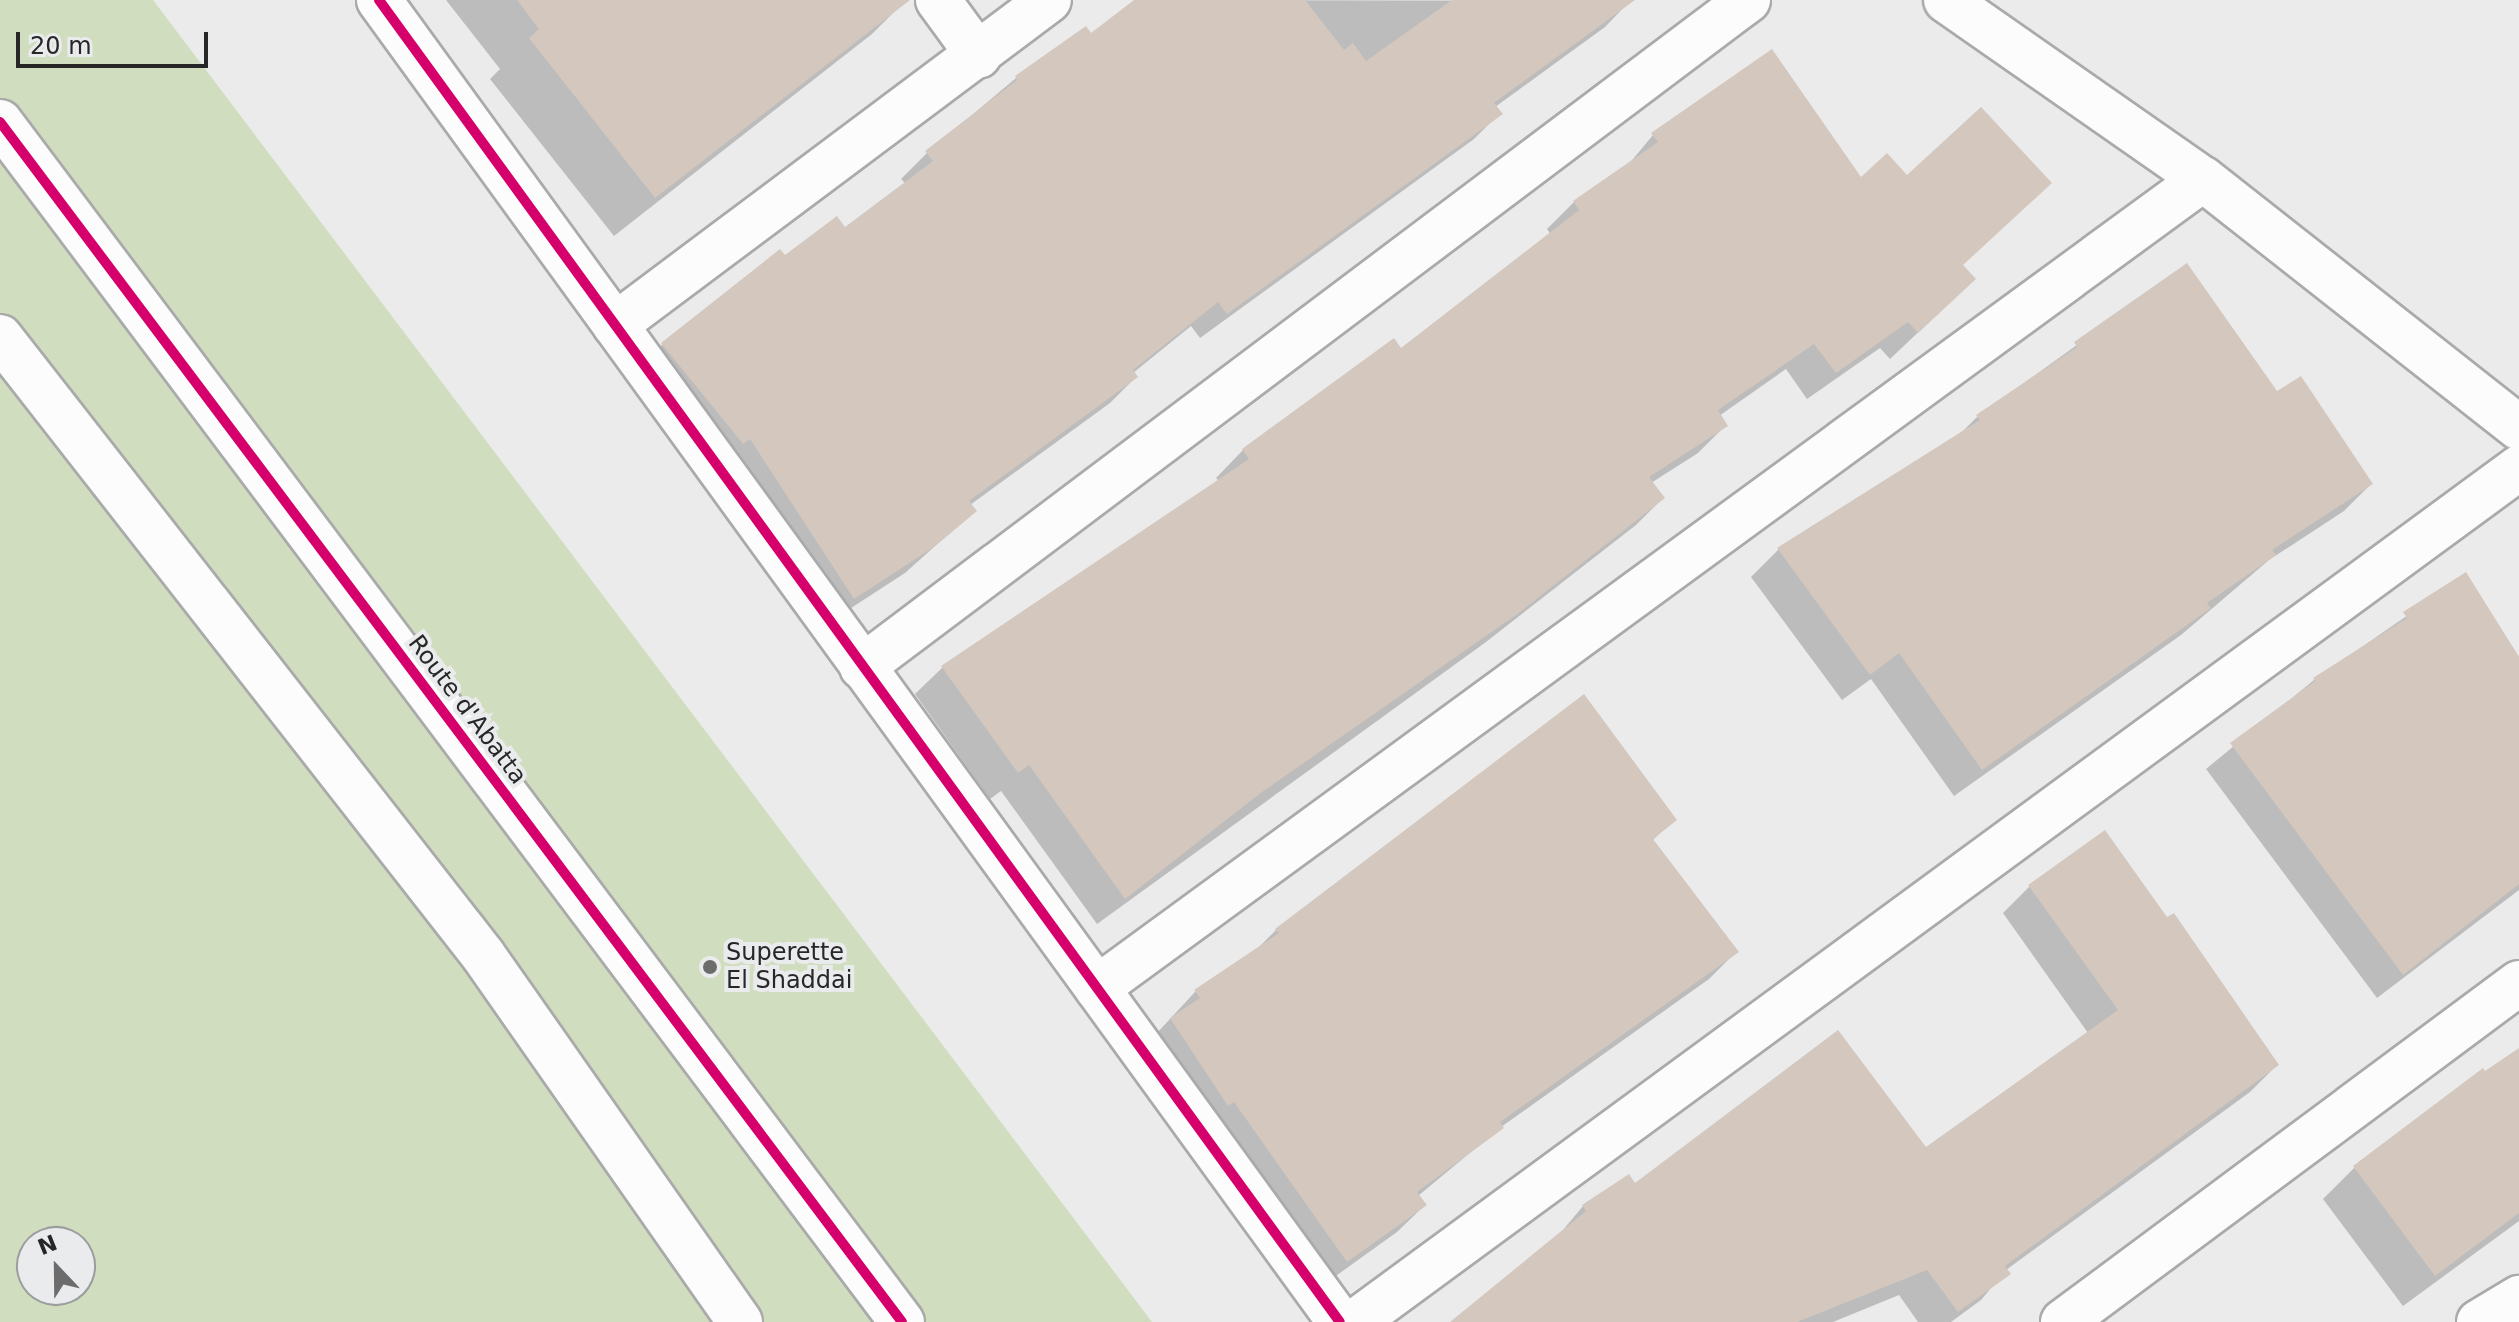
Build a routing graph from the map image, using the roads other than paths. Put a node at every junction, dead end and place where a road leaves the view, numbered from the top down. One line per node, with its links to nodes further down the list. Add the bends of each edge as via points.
1 (379, 0): 9 (street)
2 (938, 0): 6 (street)
3 (1049, 0): 6 (street)
4 (1748, 0): 13 (street)
5 (1946, 0): 8 (street)
6 (979, 56): 9 (street)
7 (0, 122): 18 (street, Route d'Abatta)
8 (2203, 179): 11 (street); 15 (street)
9 (615, 325): 13 (street)
10 (0, 337): 17 (street, via 483,955)
11 (2519, 428)
12 (2519, 468): 20 (street)
13 (862, 667): 15 (street)
14 (2519, 983): 21 (street)
15 (1097, 988): 19 (street)
16 (2519, 1298): 22 (street)
17 (740, 1322)
18 (902, 1322)
19 (1340, 1322)
20 (1355, 1322)
21 (2063, 1322)
22 (2479, 1322)

